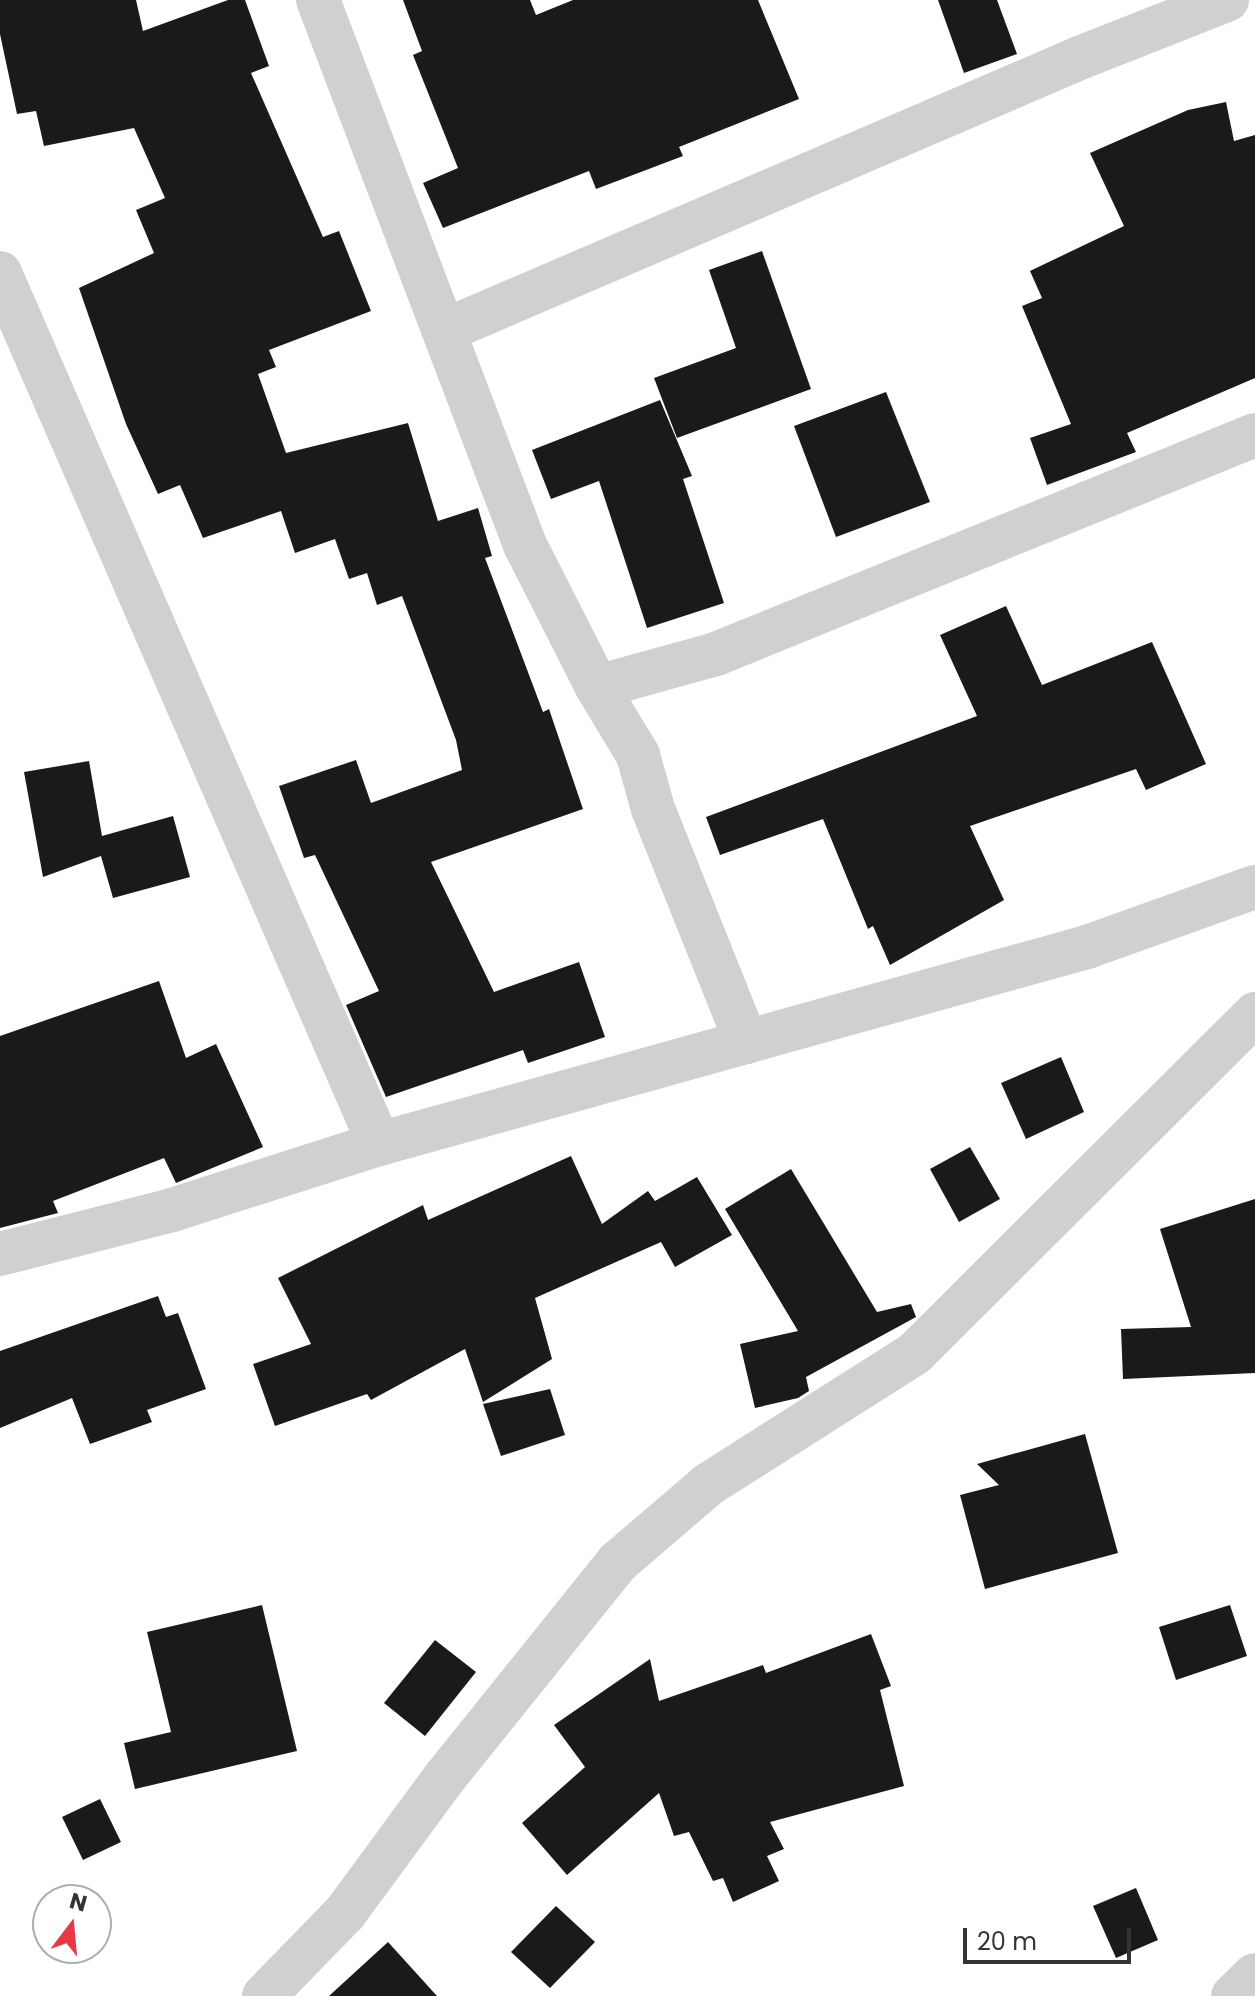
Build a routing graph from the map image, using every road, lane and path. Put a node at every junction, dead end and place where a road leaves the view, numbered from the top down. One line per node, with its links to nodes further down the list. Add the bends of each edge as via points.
1 (318, 0): 4 (street)
2 (1227, 0): 4 (street)
3 (0, 273): 10 (street)
4 (446, 330): 6 (street, via 525,545)
5 (1255, 435): 6 (street, via 716,654)
6 (597, 687): 9 (street, via 638,755 653,809)
7 (1255, 887): 9 (street, via 1087,947)
8 (1255, 1014): 13 (street, via 914,1354 709,1484 618,1562 445,1777 345,1913)
9 (746, 1042): 10 (street)
10 (379, 1144): 11 (street, via 172,1210)
11 (0, 1254)
12 (1255, 1975): 14 (street)
13 (264, 1996)
14 (1233, 1996)

